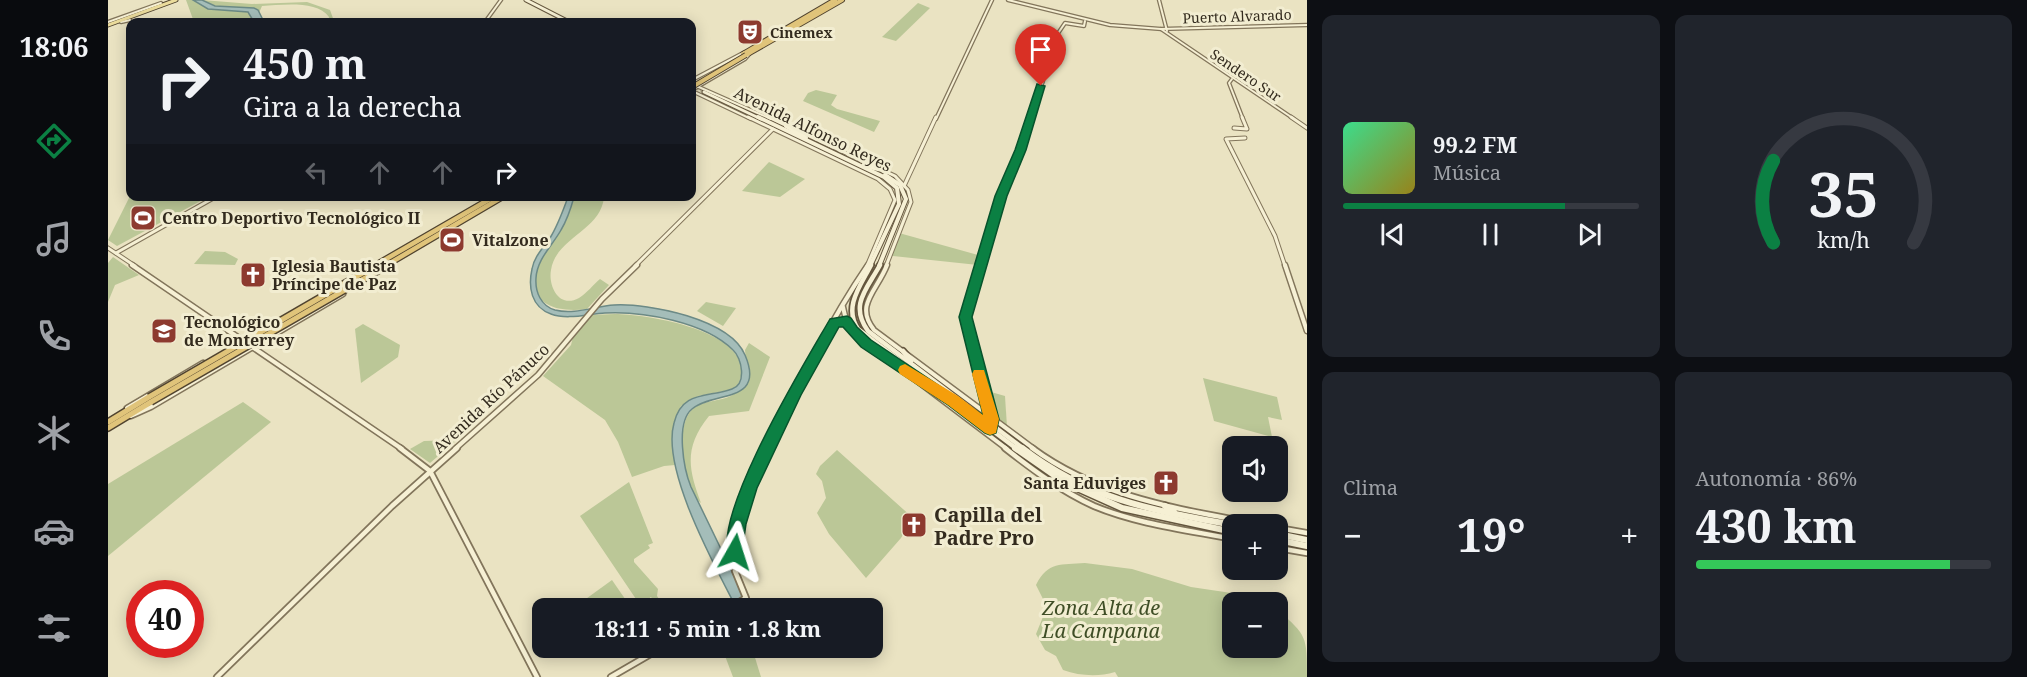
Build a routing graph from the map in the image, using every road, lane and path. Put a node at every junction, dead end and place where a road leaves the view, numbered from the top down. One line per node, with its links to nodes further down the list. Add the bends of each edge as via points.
1 (168, 0): 20 (main road)
2 (176, 0): 11 (main road)
3 (501, 0): 13 (street)
4 (526, 0): 14 (main road)
5 (532, 0): 15 (main road)
6 (835, 0): 26 (highway)
7 (842, 0): 25 (highway)
8 (992, 0): 44 (street)
9 (1008, 0): 18 (street, Puerto Alvarado)
10 (1159, 0): 23 (street)
11 (157, 7): 12 (street); 20 (main road)
12 (131, 18)
13 (488, 18)
14 (561, 18)
15 (566, 18)
16 (126, 20): 19 (street)
17 (126, 21): 19 (street)
18 (1086, 21): 22 (street, Puerto Alvarado); 70 (street, via 1084,26 1065,23 1045,51 1043,81 1001,196 966,317)
19 (121, 22): 20 (street)
20 (108, 24)
21 (1307, 25): 23 (street, Puerto Alvarado)
22 (1161, 28): 23 (street, Puerto Alvarado); 24 (street, Sendero Sur)
23 (1167, 28): 24 (street)
24 (1168, 34): 28 (street, Sendero Sur)
25 (751, 52): 26 (highway); 30 (street)
26 (745, 54): 27 (street); 31 (highway, bridge)
27 (700, 76): 29 (street); 30 (street)
28 (1232, 79): 37 (street, Sendero Sur); 58 (street, via 1229,83 1247,129 1234,129 1245,138 1226,139 1275,236)
29 (696, 80)
30 (709, 80): 32 (street)
31 (696, 83)
32 (698, 86): 34 (street, Avenida Alfonso Reyes)
33 (696, 90): 35 (street, Avenida Alfonso Reyes)
34 (705, 91): 35 (street, via 699,90); 36 (street, Avenida Alfonso Reyes); 39 (main road, Avenida Alfonso Reyes); 40 (main road, Avenida Alfonso Reyes)
35 (699, 94): 38 (street, Avenida Alfonso Reyes)
36 (786, 126): 40 (main road); 42 (street, Avenida Alfonso Reyes)
37 (1307, 128)
38 (773, 129): 39 (main road); 48 (street, Avenida Alfonso Reyes, via 881,181 890,189); 73 (street, Avenida Río Pánuco, via 595,306 538,375)
39 (788, 133): 43 (main road, Avenida Alfonso Reyes)
40 (806, 138): 41 (main road, Avenida Alfonso Reyes)
41 (866, 166): 42 (main road); 43 (main road, Avenida Alfonso Reyes)
42 (882, 170): 43 (street, Avenida Alfonso Reyes)
43 (896, 181): 44 (main road, Avenida Alfonso Reyes); 44 (street)
44 (902, 188): 48 (main road); 50 (main road, Avenida Alfonso Reyes); 63 (street, via 911,202 864,309 871,327); 66 (main road, Avenida Alfonso Reyes, via 906,202 858,314 867,331)
45 (208, 201): 52 (street)
46 (487, 201): 53 (highway)
47 (495, 201): 53 (highway)
48 (894, 202): 49 (street)
49 (888, 218): 50 (main road); 54 (street, via 872,259)
50 (887, 230): 67 (main road, Avenida Alfonso Reyes, via 852,301 851,316 865,336)
51 (108, 248): 52 (street)
52 (116, 253): 60 (street)
53 (361, 277): 57 (street, via 338,284); 59 (street, via 344,293); 68 (highway, bridge)
54 (843, 306): 55 (street); 56 (street)
55 (847, 321): 56 (street); 65 (street, via 860,339)
56 (834, 323): 88 (street, via 742,504 735,571)
57 (266, 326): 59 (street, via 264,335); 60 (street)
58 (1307, 331)
59 (275, 335): 61 (street)
60 (243, 340): 61 (street); 62 (street)
61 (253, 347): 64 (street); 73 (street)
62 (224, 351): 64 (street, via 235,351); 68 (street, via 142,397)
63 (903, 351): 66 (main road); 70 (street)
64 (233, 360): 68 (street, via 143,412)
65 (893, 363): 67 (main road); 70 (street)
66 (917, 368): 70 (main road, Avenida Alfonso Reyes)
67 (918, 377): 70 (main road, Avenida Alfonso Reyes)
68 (124, 416): 69 (highway); 71 (highway)
69 (108, 422)
70 (990, 426): 72 (main road, Avenida Alfonso Reyes); 72 (street)
71 (108, 428)
72 (1004, 436): 74 (street, via 1094,485); 75 (main road, Avenida Alfonso Reyes, via 1088,491 1121,503); 78 (main road, Avenida Alfonso Reyes, via 1054,476 1105,502); 81 (street, via 1044,478 1101,508)
73 (430, 471): 90 (street, Avenida Río Pánuco); 91 (street)
74 (1165, 506): 75 (main road); 76 (street)
75 (1176, 514): 77 (main road, Avenida Alfonso Reyes)
76 (1222, 517)
77 (1222, 523)
78 (1222, 530)
79 (1288, 530): 80 (street)
80 (1307, 533)
81 (1222, 536)
82 (1288, 536): 83 (main road)
83 (1307, 540)
84 (1288, 542): 85 (main road)
85 (1307, 546)
86 (1288, 550): 87 (street)
87 (1307, 553)
88 (745, 598)
89 (644, 658): 92 (street)
90 (218, 677)
91 (537, 677)
92 (611, 677)

